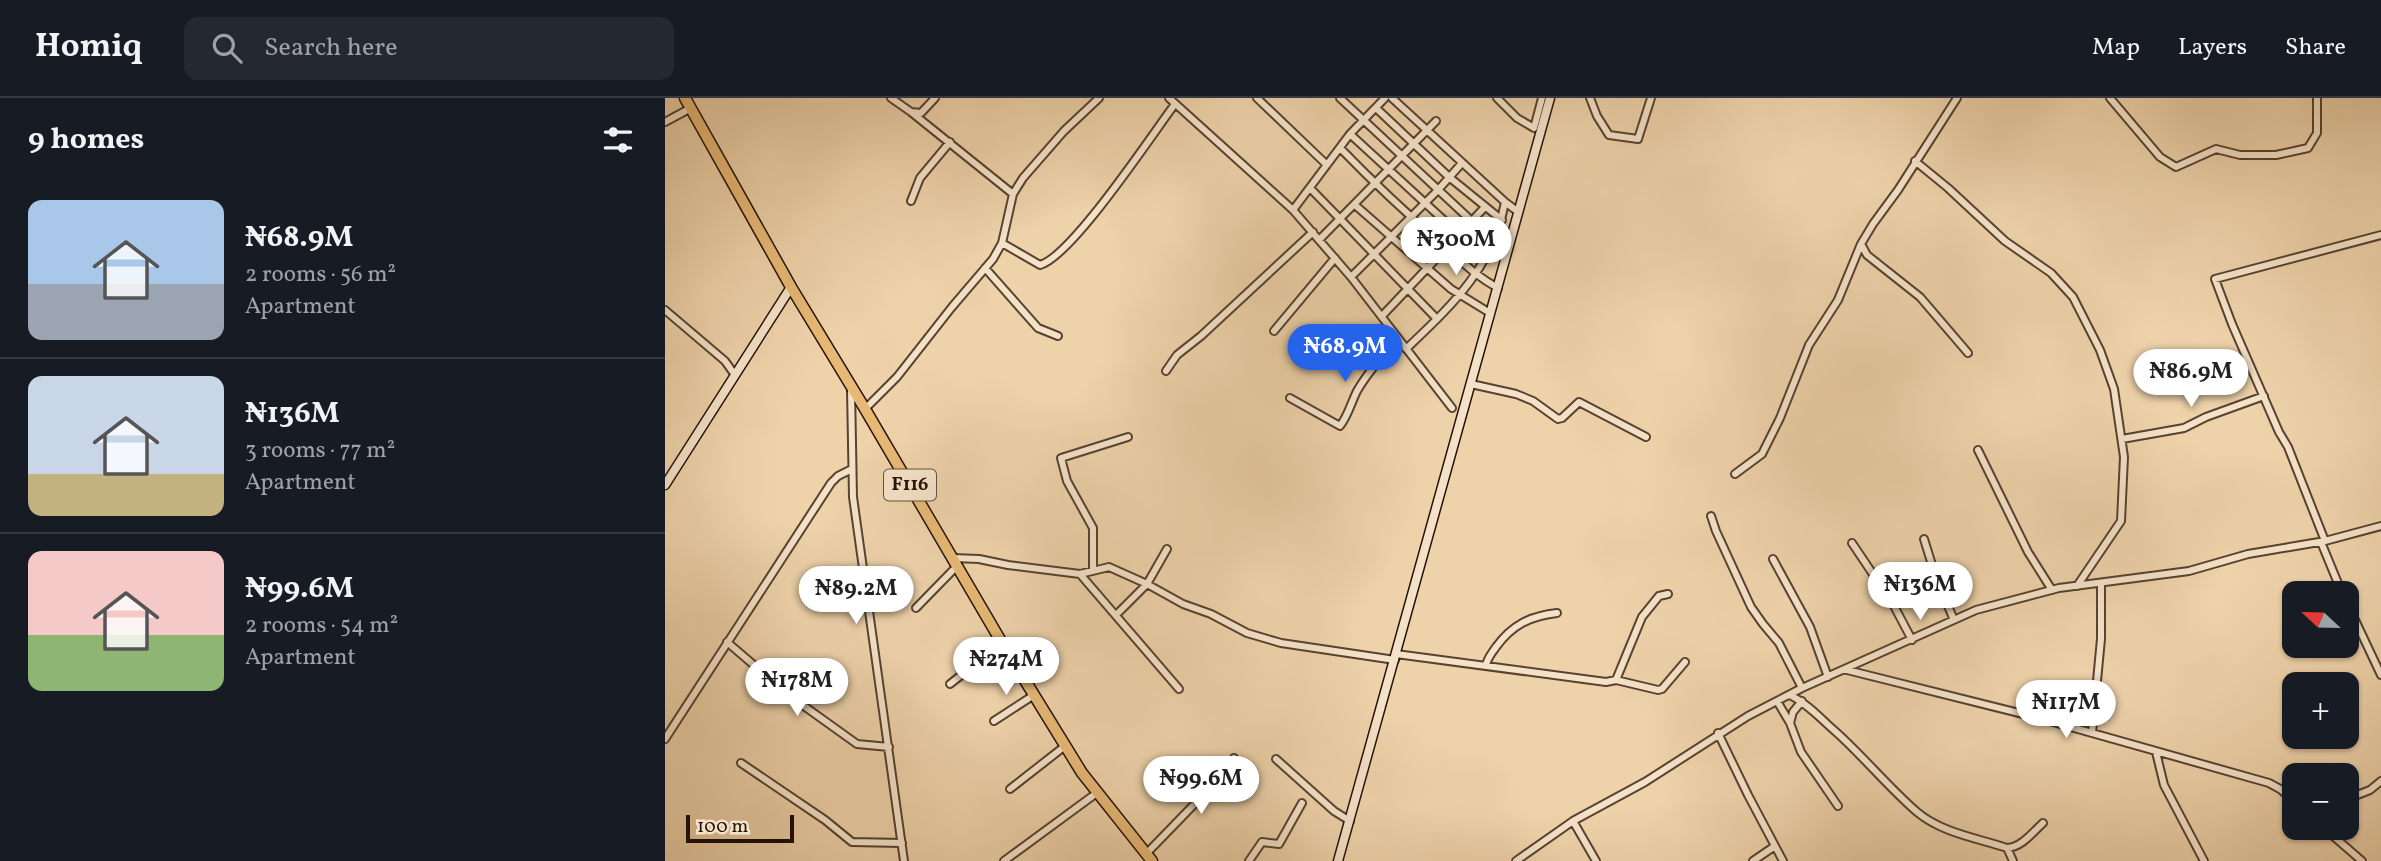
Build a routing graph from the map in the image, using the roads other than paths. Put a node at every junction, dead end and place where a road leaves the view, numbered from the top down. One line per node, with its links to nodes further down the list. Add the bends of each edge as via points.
1 (685, 98): 19 (main road, F116)
2 (891, 98): 21 (street)
3 (935, 98): 21 (street, via 921,113)
4 (1099, 98): 39 (street, via 1064,131)
5 (1169, 98): 18 (street)
6 (1257, 98): 33 (street)
7 (1340, 98): 22 (street)
8 (1385, 98): 20 (street)
9 (1392, 98): 25 (street)
10 (1497, 98): 11 (street, via 1534,128)
11 (1542, 98)
12 (1550, 98): 46 (street)
13 (1590, 98): 14 (street, via 1609,135 1638,139)
14 (1651, 98)
15 (1957, 98): 31 (street)
16 (2110, 98): 17 (street, via 2160,157 2176,167 2216,149 2240,155 2276,155 2308,148 2316,133)
17 (2317, 98)
18 (1175, 104): 45 (street); 57 (street, via 1074,239 1048,262 1040,265)
19 (691, 108): 24 (street); 68 (main road, F116)
20 (1376, 108): 22 (street); 28 (street)
21 (911, 112): 27 (street)
22 (1364, 120): 26 (street); 30 (street)
23 (1436, 121): 25 (street)
24 (665, 122)
25 (1427, 131): 28 (street); 32 (street)
26 (1350, 134): 29 (street); 34 (street)
27 (950, 142): 39 (street); 40 (street, via 920,178)
28 (1414, 144): 30 (street); 35 (street)
29 (1340, 148): 33 (street); 36 (street)
30 (1401, 157): 34 (street); 38 (street)
31 (1915, 161): 58 (street); 91 (street, via 2005,241 2051,273 2073,297 2114,389)
32 (1462, 163): 35 (street); 41 (street)
33 (1327, 165): 37 (street)
34 (1389, 170): 36 (street); 42 (street)
35 (1449, 177): 38 (street); 44 (street)
36 (1374, 183): 43 (street); 47 (street)
37 (1310, 188): 45 (street); 48 (street)
38 (1438, 190): 42 (street); 50 (street)
39 (1013, 194): 57 (street)
40 (911, 201)
41 (1505, 202): 46 (street); 49 (street)
42 (1424, 203): 47 (street); 52 (street)
43 (1355, 205): 48 (street); 54 (street)
44 (1485, 207): 49 (street); 50 (street)
45 (1293, 209): 51 (street)
46 (1517, 211): 60 (street)
47 (1410, 218): 54 (street); 59 (street)
48 (1340, 220): 55 (street); 61 (street)
49 (1502, 220): 56 (street)
50 (1472, 222): 52 (street); 56 (street)
51 (1313, 232): 55 (street); 81 (street, via 1177,355)
52 (1460, 235): 59 (street); 63 (street)
53 (2381, 235): 85 (street, via 2215,279)
54 (1392, 237): 61 (street); 65 (street)
55 (1319, 240): 62 (street)
56 (1493, 241): 60 (street); 63 (street)
57 (1002, 243): 64 (street)
58 (1861, 244): 80 (street, via 1867,255 1920,297); 96 (street, via 1838,300 1808,345 1762,454)
59 (1446, 247): 65 (street); 66 (street)
60 (1507, 250): 69 (street)
61 (1375, 256): 67 (street); 70 (street)
62 (1335, 258): 67 (street); 76 (street)
63 (1486, 259): 66 (street)
64 (985, 268): 77 (street, via 1038,328); 88 (street, via 897,377)
65 (1427, 268): 70 (street); 71 (street)
66 (1476, 276): 69 (street); 71 (street)
67 (1351, 277): 74 (street)
68 (791, 287): 82 (street); 84 (main road, F116)
69 (1498, 288): 73 (street)
70 (1408, 291): 74 (street); 75 (street)
71 (1458, 295): 73 (street); 75 (street)
72 (665, 310): 82 (street)
73 (1490, 313): 83 (street)
74 (1382, 316): 78 (street)
75 (1437, 319): 79 (street)
76 (1274, 331)
77 (1058, 337)
78 (1398, 339): 79 (street); 86 (street, via 1357,391 1340,426)
79 (1406, 349): 87 (street)
80 (1968, 353)
81 (1166, 371)
82 (735, 375): 95 (street)
83 (1471, 384): 90 (street, via 1516,394 1557,419 1579,402); 122 (street)
84 (851, 387): 88 (main road, F116); 94 (street)
85 (2265, 396): 91 (street, via 2184,428); 101 (street)
86 (1290, 398)
87 (1452, 408)
88 (865, 409): 105 (main road, F116)
89 (1128, 437): 106 (street, via 1062,458 1067,481 1093,528)
90 (1646, 437)
91 (2122, 439): 111 (street, via 2121,521)
92 (1978, 450): 112 (street)
93 (665, 466): 95 (street)
94 (852, 469): 120 (street, via 831,483); 142 (street)
95 (674, 471): 97 (street)
96 (1735, 474)
97 (665, 485)
98 (1711, 516): 130 (street, via 1751,607 1779,643)
99 (2381, 526): 101 (street)
100 (1924, 539): 117 (street)
101 (2323, 542): 108 (street); 109 (street, via 2248,554 2189,571)
102 (1852, 543): 119 (street)
103 (1167, 549): 110 (street)
104 (1773, 559): 127 (street, via 1810,627)
105 (955, 562): 107 (street, via 979,559); 114 (street); 121 (main road, F116)
106 (1093, 571): 107 (street); 110 (street, via 1109,567)
107 (1080, 573): 116 (street)
108 (2338, 581)
109 (2101, 583): 111 (street); 139 (street)
110 (1147, 584): 116 (street); 122 (street, via 1247,633 1281,643)
111 (2077, 586): 112 (street)
112 (2052, 590): 117 (street)
113 (1668, 594): 128 (street, via 1659,596 1642,617)
114 (916, 608)
115 (1557, 613): 124 (street, via 1538,615 1511,628)
116 (1116, 615): 131 (street)
117 (1954, 620): 119 (street)
118 (2359, 628): 126 (street)
119 (1912, 640): 125 (street)
120 (727, 642): 140 (street); 142 (street, via 790,696 857,744)
121 (1002, 643): 129 (street); 132 (main road, F116)
122 (1395, 657): 124 (street); 154 (street)
123 (1685, 662): 128 (street, via 1662,689)
124 (1486, 666): 128 (street)
125 (1845, 669): 127 (street); 139 (street)
126 (2381, 675)
127 (1828, 677): 130 (street)
128 (1616, 680)
129 (950, 684)
130 (1802, 688): 133 (street)
131 (1179, 689)
132 (1034, 695): 136 (street); 141 (main road, F116)
133 (1790, 695): 134 (street); 135 (street)
134 (1777, 701): 137 (street); 138 (street)
135 (1802, 701): 137 (street); 160 (street, via 1917,812 1951,831)
136 (994, 721)
137 (1790, 723): 153 (street, via 1801,752)
138 (1719, 733): 155 (street, via 1645,782); 159 (street)
139 (2092, 733): 143 (street)
140 (665, 739)
141 (1065, 746): 148 (street); 150 (main road, F116)
142 (889, 747): 158 (street)
143 (2156, 752): 149 (street, via 2275,785); 171 (street, via 2164,785)
144 (1234, 758): 161 (street)
145 (1276, 759): 154 (street)
146 (741, 763): 158 (street, via 852,842)
147 (2381, 781): 151 (street)
148 (1010, 789)
149 (2282, 791)
150 (1098, 792): 161 (main road, F116); 163 (street)
151 (2359, 794)
152 (1302, 803): 164 (street, via 1279,844 1262,842)
153 (1838, 806)
154 (1350, 821): 165 (street)
155 (1573, 821): 166 (street); 167 (street)
156 (2043, 822): 160 (street, via 2014,848)
157 (2338, 840): 172 (street)
158 (902, 843): 162 (street)
159 (1775, 846): 168 (street); 169 (street)
160 (2007, 848): 170 (street)
161 (1149, 857)
162 (904, 861)
163 (1004, 861)
164 (1249, 861)
165 (1338, 861)
166 (1516, 861)
167 (1596, 861)
168 (1753, 861)
169 (1783, 861)
170 (2013, 861)
171 (2204, 861)
172 (2362, 861)

